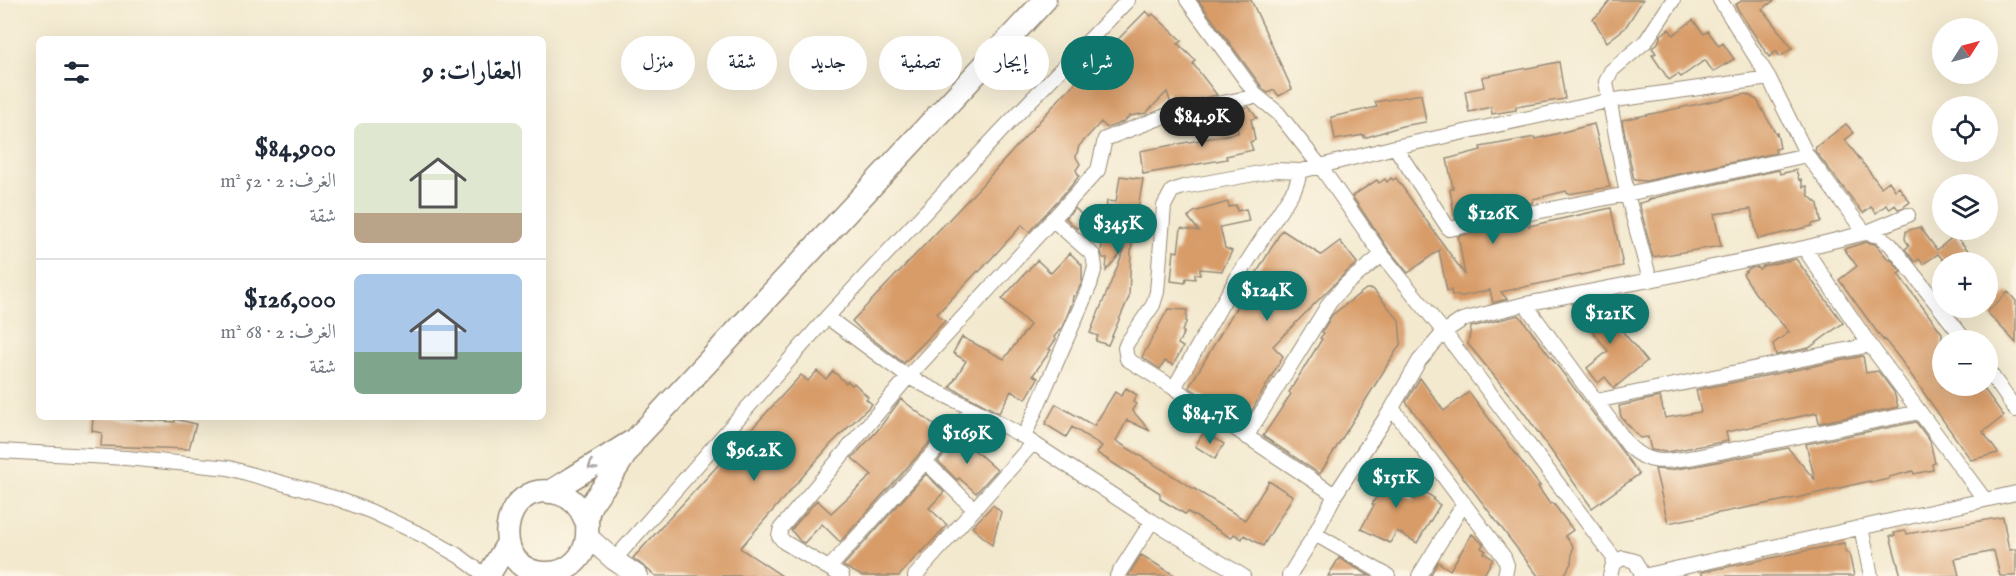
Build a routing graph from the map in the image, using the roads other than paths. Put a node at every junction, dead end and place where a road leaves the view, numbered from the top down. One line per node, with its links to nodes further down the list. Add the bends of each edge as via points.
1 (1045, 0): 34 (main road)
2 (1128, 0): 21 (street)
3 (1187, 0): 7 (street)
4 (1673, 0): 8 (street, via 1646,40 1607,75)
5 (1720, 0): 6 (street)
6 (1769, 78): 8 (street); 10 (street)
7 (1257, 96): 11 (street, via 1278,113); 15 (street, via 1173,113 1106,139 1098,170)
8 (1608, 101): 9 (street); 13 (street)
9 (1395, 147): 11 (street); 13 (street, via 1449,229)
10 (1807, 155): 13 (street); 16 (street)
11 (1320, 166): 12 (street); 18 (street)
12 (1301, 171): 27 (street, via 1295,188 1238,276); 27 (street, via 1276,170 1183,187 1167,198 1157,292 1153,305 1127,344 1126,354 1131,363)
13 (1627, 194): 19 (street)
14 (1908, 215): 16 (street)
15 (1052, 219): 25 (street); 35 (street, via 1093,255 1095,267)
16 (1865, 232): 17 (street); 22 (street, via 1890,243)
17 (1804, 248): 19 (street); 24 (street)
18 (1382, 255): 23 (street); 33 (street, via 1330,302)
19 (1650, 280): 20 (street)
20 (1525, 304): 23 (street, via 1462,320); 28 (street)
21 (827, 317): 25 (street); 49 (street)
22 (1957, 330)
23 (1444, 332): 29 (street, via 1419,361); 50 (street)
24 (1870, 345): 28 (street); 32 (street)
25 (908, 377): 30 (street); 51 (street, via 781,528 779,536 784,542)
26 (1998, 384): 31 (street)
27 (1174, 388): 33 (street)
28 (1596, 400): 32 (street, via 1629,446 1653,461 1695,457)
29 (1392, 408): 40 (street); 42 (street)
30 (973, 409): 35 (street); 37 (street)
31 (2016, 410)
32 (1920, 412): 41 (street)
33 (1246, 437): 40 (street)
34 (634, 440): 38 (main road, one-way to 38); 46 (main road, via 591,504)
35 (1029, 440): 43 (street); 44 (street)
36 (0, 451): 54 (street, via 229,468 380,515 424,536)
37 (926, 460): 43 (street); 51 (street)
38 (550, 492): 46 (main road, via 572,501 581,511); 48 (main road, via 528,496 516,507 507,527)
39 (2016, 493): 41 (street)
40 (1335, 495): 47 (street)
41 (1985, 500): 45 (street)
42 (1464, 503): 62 (street); 63 (street, via 1504,557)
43 (974, 509): 57 (street)
44 (1152, 521): 58 (street); 59 (street)
45 (1861, 527): 65 (street); 66 (street)
46 (586, 528): 49 (street); 52 (main road, via 581,555)
47 (1315, 534): 60 (street); 61 (street)
48 (508, 543): 53 (main road); 54 (main road)
49 (614, 560): 55 (street)
50 (1616, 561): 64 (street); 65 (street, via 1631,559 1638,564)
51 (829, 568): 56 (street)
52 (568, 573): 53 (main road)
53 (530, 574)
54 (487, 576)
55 (638, 576)
56 (842, 576)
57 (915, 576)
58 (1117, 576)
59 (1243, 576)
60 (1289, 576)
61 (1388, 576)
62 (1419, 576)
63 (1505, 576)
64 (1610, 576)
65 (1642, 576)
66 (1871, 576)

